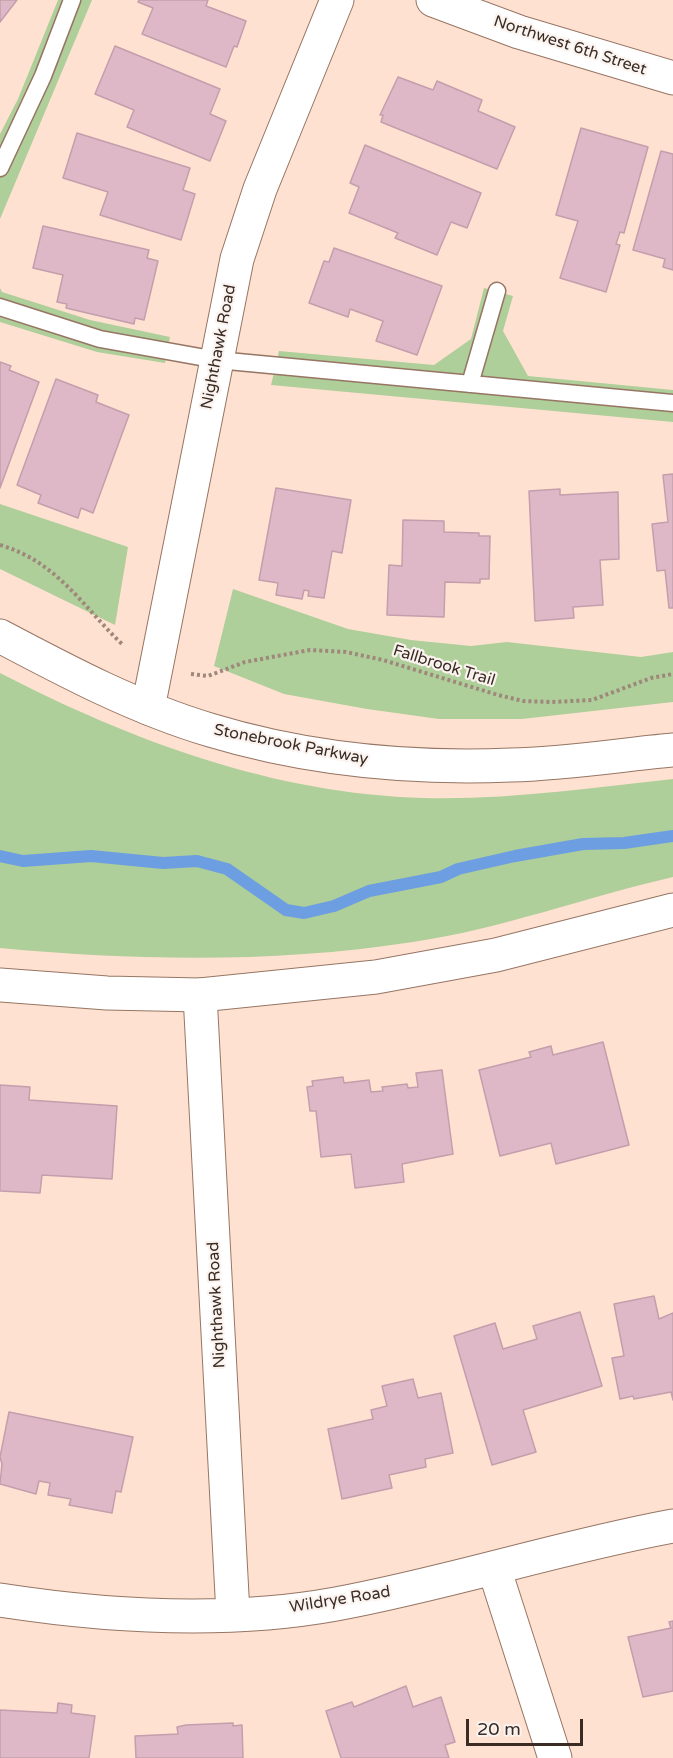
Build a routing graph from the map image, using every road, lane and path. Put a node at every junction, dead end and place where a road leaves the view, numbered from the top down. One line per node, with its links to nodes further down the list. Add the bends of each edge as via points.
1 (72, 0): 5 (lane, via 43,76)
2 (337, 0): 8 (street, Nighthawk Road, via 260,189 237,259)
3 (433, 0): 4 (street, Northwest 6th Street, via 519,32)
4 (673, 78)
5 (0, 168)
6 (497, 291): 9 (lane)
7 (0, 307): 8 (lane, via 100,339)
8 (217, 360): 9 (lane); 16 (street, Nighthawk Road)
9 (470, 384): 10 (lane)
10 (673, 403)
11 (0, 545): 13 (path, via 34,558 59,575)
12 (0, 636): 16 (street, Stonebrook Parkway, via 93,685)
13 (122, 644)
14 (673, 674): 15 (path, Fallbrook Trail, via 592,700 552,702 506,697 346,652 310,650 280,655 245,662)
15 (208, 676)
16 (148, 708): 17 (street, Stonebrook Parkway, via 211,731 261,742 358,760 404,764 513,765)
17 (673, 750)
18 (673, 910): 20 (street, via 496,955 376,977)
19 (0, 985): 20 (street)
20 (200, 995): 24 (street, Nighthawk Road)
21 (673, 1526): 22 (street, Wildrye Road, via 594,1541)
22 (494, 1568): 24 (street, Wildrye Road, via 443,1583 333,1605); 25 (street)
23 (0, 1600): 24 (street, Wildrye Road, via 72,1611)
24 (233, 1614)
25 (555, 1758)

